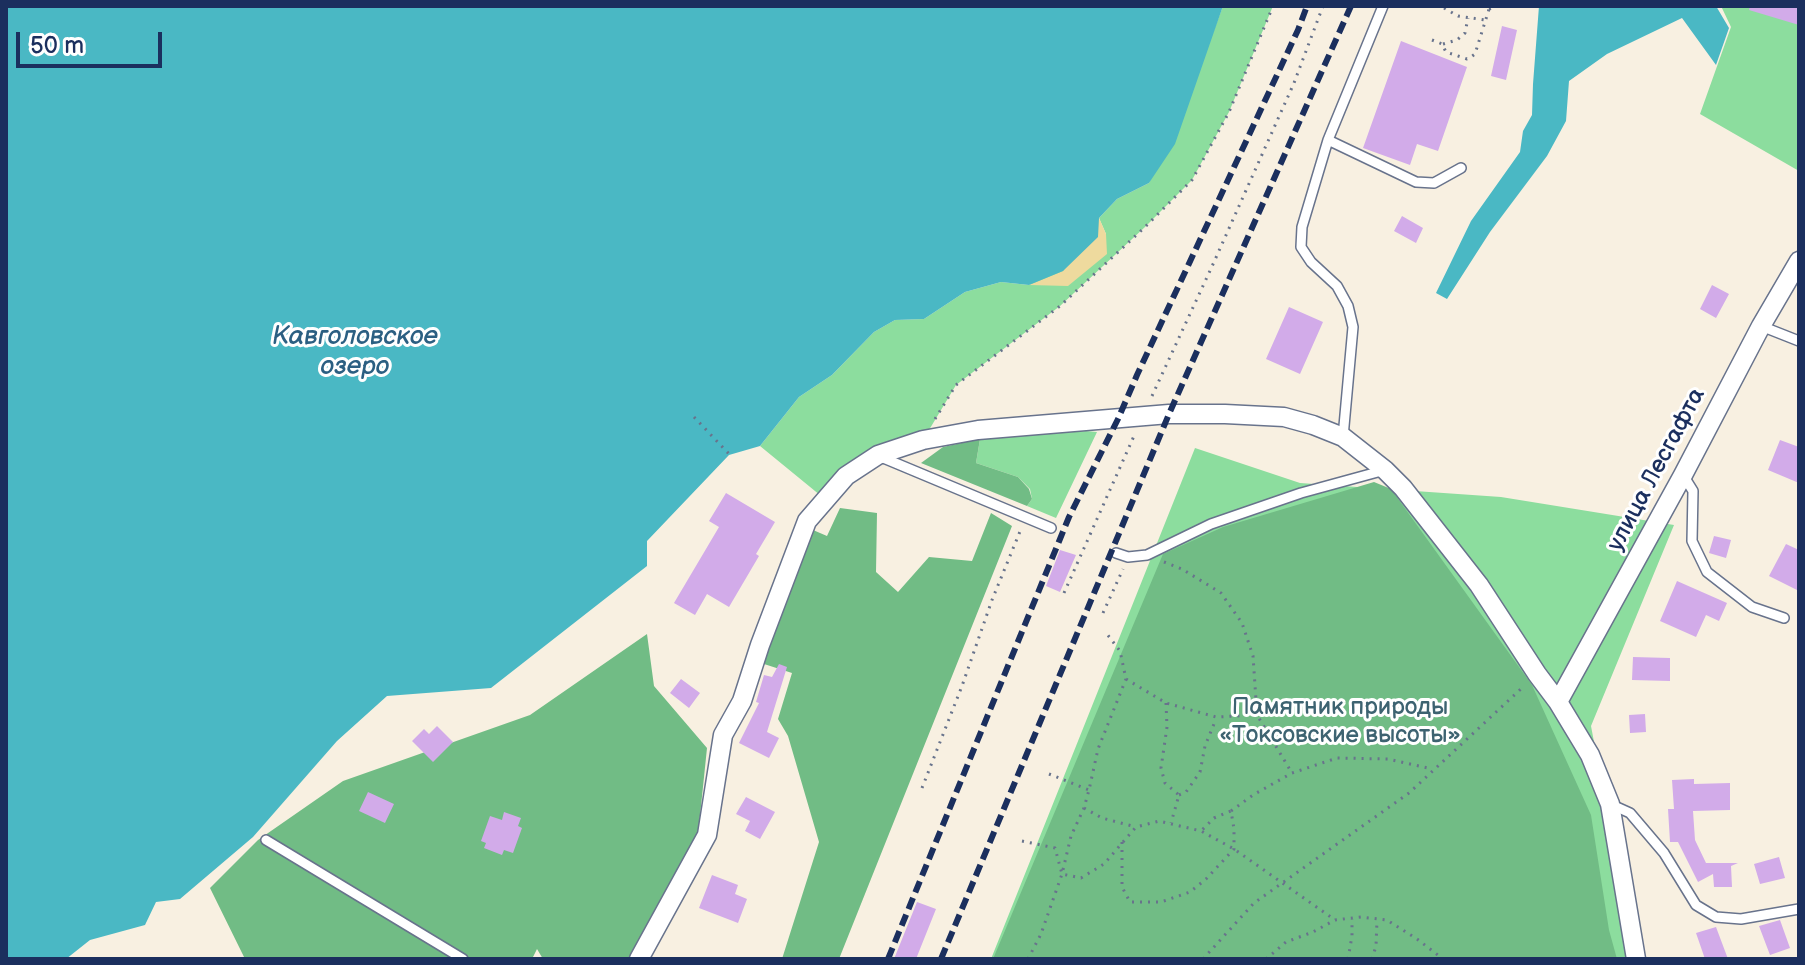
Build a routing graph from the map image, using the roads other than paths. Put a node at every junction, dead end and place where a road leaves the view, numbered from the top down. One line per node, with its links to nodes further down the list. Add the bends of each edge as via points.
1 (1383, 6): 2 (lane)
2 (1328, 140): 3 (lane, via 1416,182 1434,183); 7 (lane, via 1301,247 1337,286 1353,327)
3 (1461, 168)
4 (1799, 261): 5 (street, улица Лесгафта)
5 (1761, 326): 6 (lane); 10 (street, улица Лесгафта)
6 (1799, 341)
7 (1343, 437): 8 (street, via 1284,417 1169,414 978,430); 9 (street)
8 (878, 455): 11 (lane); 19 (street, via 846,476 807,521 742,701 723,735 707,835)
9 (1385, 470): 12 (lane, via 1211,524 1147,555); 14 (street, via 1479,585)
10 (1683, 475): 13 (lane, via 1693,491 1692,541 1707,572 1752,607); 14 (street, улица Лесгафта)
11 (1051, 528)
12 (1116, 553)
13 (1784, 618)
14 (1558, 702): 15 (street, via 1590,755)
15 (1610, 804): 17 (lane, via 1630,813 1664,853 1696,905 1716,917 1741,919); 20 (street)
16 (266, 840): 18 (lane)
17 (1799, 909)
18 (463, 959)
19 (639, 959)
20 (1636, 959)

